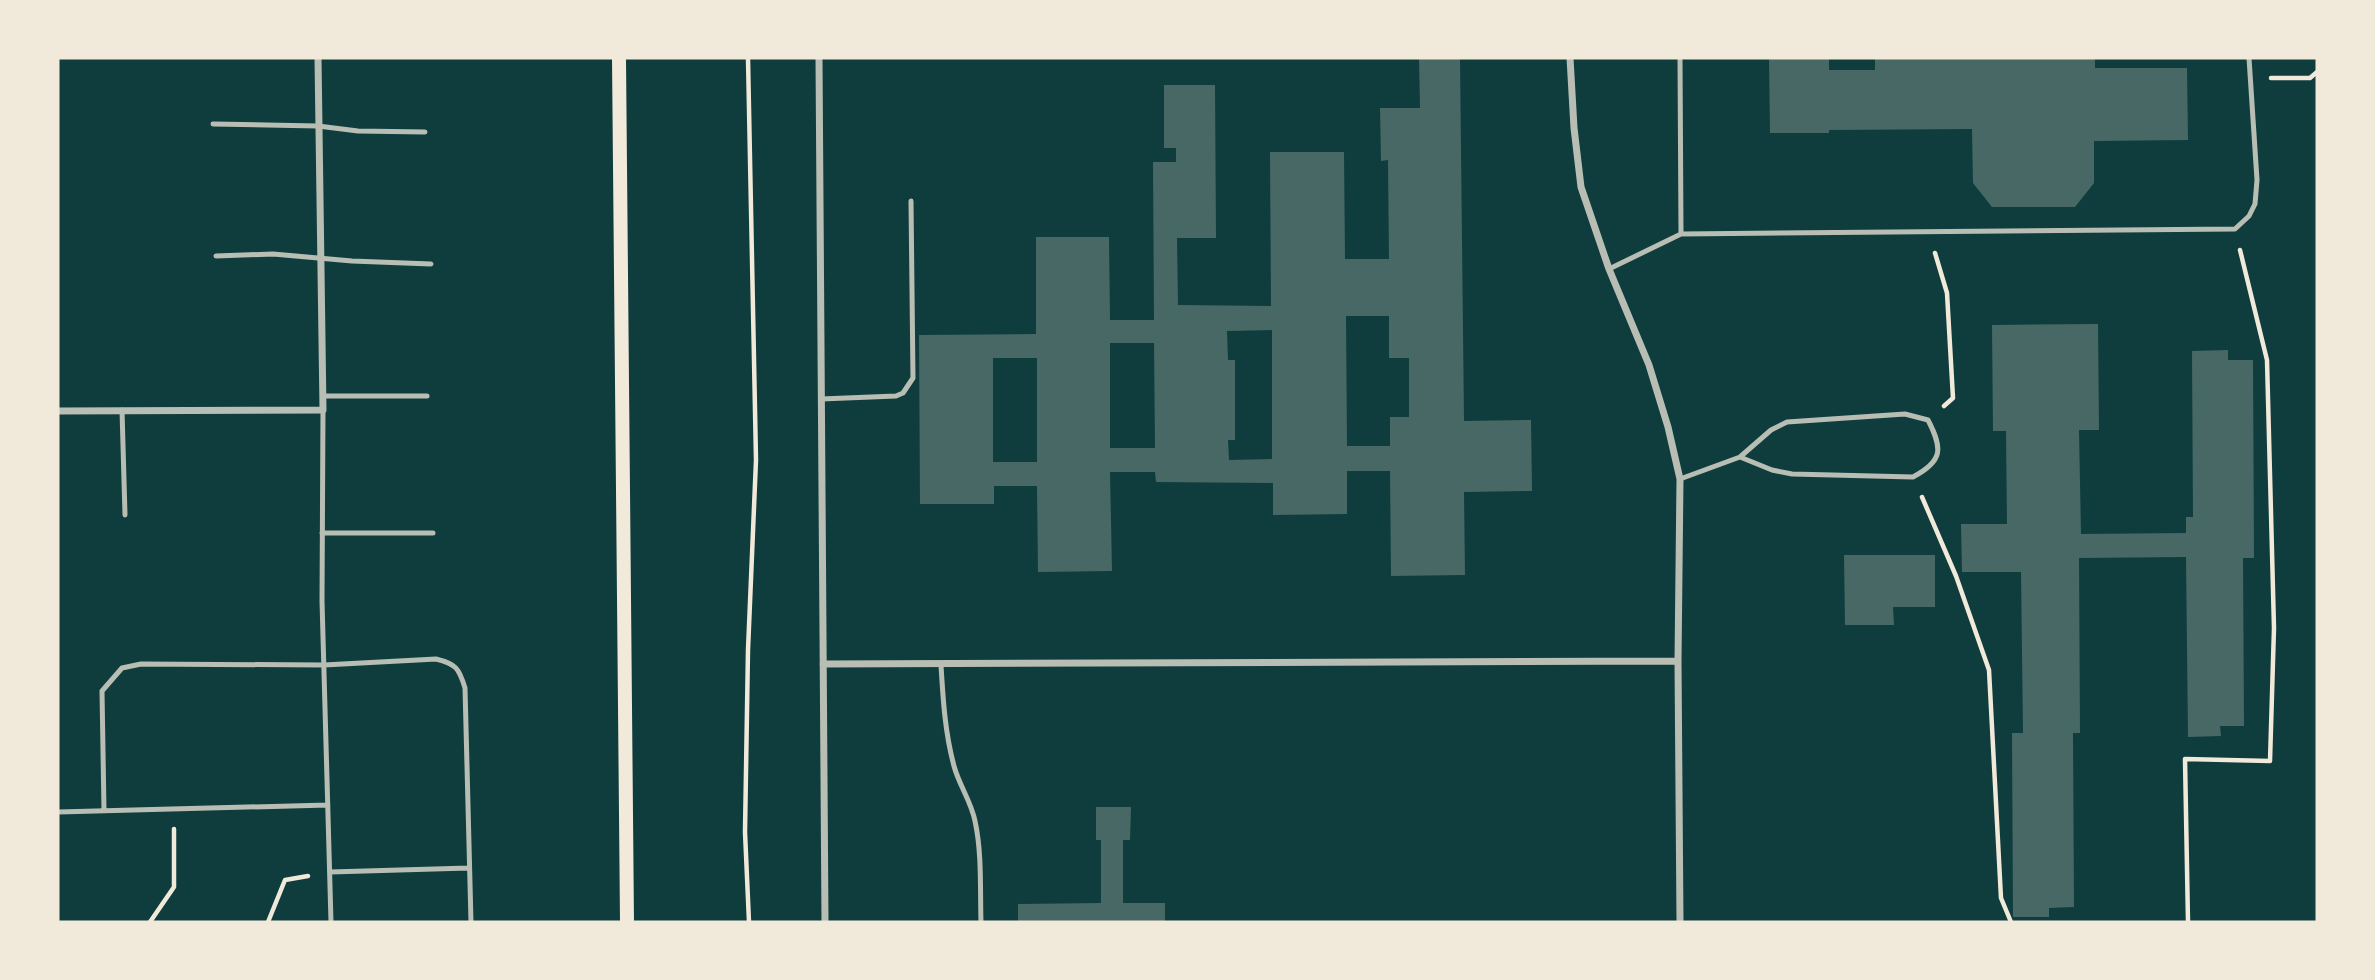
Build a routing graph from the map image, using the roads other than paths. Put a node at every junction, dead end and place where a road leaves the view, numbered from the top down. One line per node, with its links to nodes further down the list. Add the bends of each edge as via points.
1 (318, 58): 8 (street)
2 (619, 58): 38 (main road)
3 (819, 58): 18 (street)
4 (1570, 58): 15 (street, via 1581,187)
5 (1680, 58): 11 (lane)
6 (2249, 58): 11 (lane, via 2257,180 2255,204 2235,229)
7 (213, 124): 8 (lane)
8 (318, 126): 9 (lane); 13 (street)
9 (425, 132)
10 (911, 201): 18 (lane, via 913,378 897,396)
11 (1681, 234): 15 (lane)
12 (216, 256): 13 (lane)
13 (322, 258): 14 (lane); 16 (street)
14 (431, 264)
15 (1609, 269): 23 (street, via 1648,365)
16 (323, 396): 17 (lane); 20 (street)
17 (427, 396)
18 (821, 399): 28 (street)
19 (122, 410): 20 (street); 21 (street); 24 (lane)
20 (323, 410): 25 (lane)
21 (58, 411)
22 (1740, 457): 22 (lane, via 1787,422 1905,414 1928,420 1938,439 1937,457 1913,477 1792,474); 23 (lane)
23 (1680, 479): 27 (street)
24 (125, 514)
25 (322, 533): 26 (lane); 29 (lane)
26 (433, 533)
27 (1678, 661): 30 (street); 41 (street)
28 (823, 664): 30 (street); 39 (street)
29 (324, 665): 31 (lane); 32 (lane, via 141,664 122,668 102,691); 34 (lane, via 436,659 453,663 461,674 466,703)
30 (941, 665): 40 (lane, via 946,732 976,822)
31 (328, 805): 32 (lane); 35 (lane)
32 (104, 810): 33 (lane)
33 (58, 812)
34 (470, 868): 35 (lane); 37 (lane)
35 (330, 872): 36 (lane)
36 (331, 922)
37 (471, 922)
38 (627, 922)
39 (825, 922)
40 (981, 922)
41 (1680, 922)

